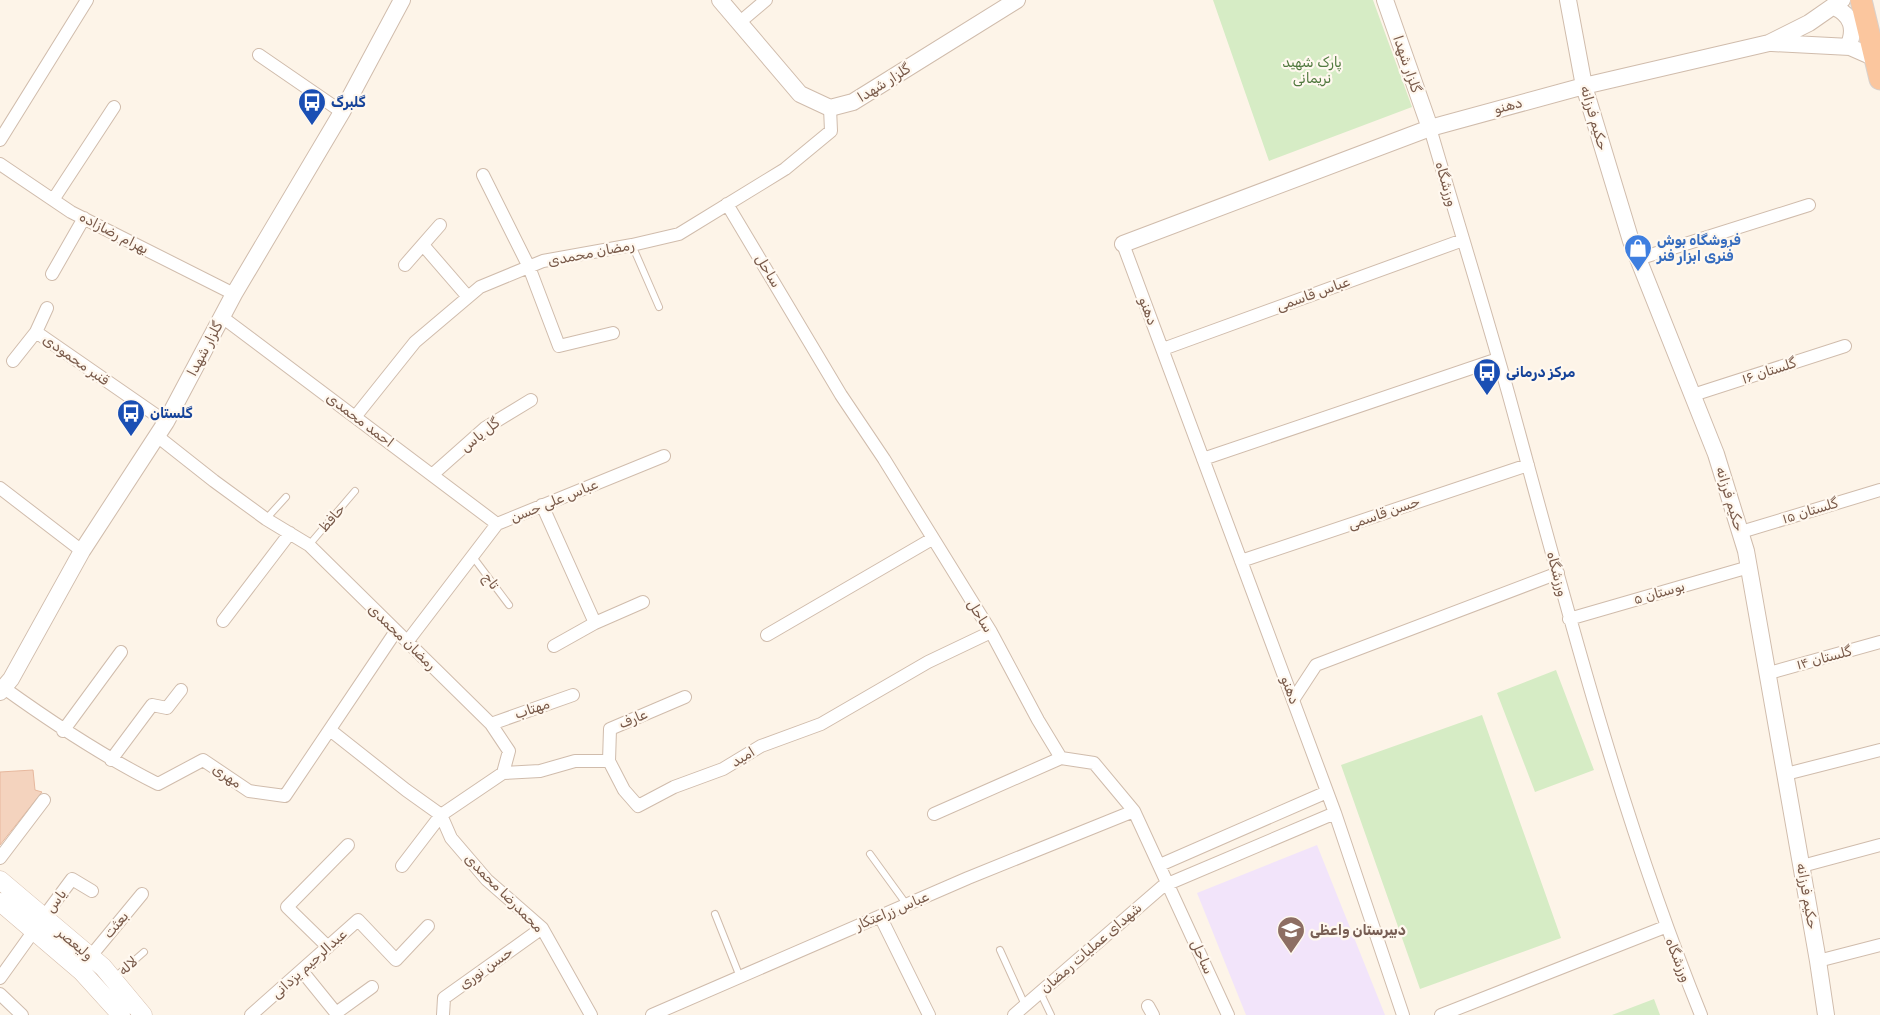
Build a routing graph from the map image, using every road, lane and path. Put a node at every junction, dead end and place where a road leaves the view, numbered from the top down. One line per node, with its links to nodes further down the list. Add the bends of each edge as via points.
1 (87, 0): 21 (street)
2 (402, 0): 19 (street, گلزار شهدا)
3 (720, 0): 10 (street)
4 (766, 0): 10 (street)
5 (1018, 0): 18 (street, گلزار شهدا, via 853,102)
6 (1385, 0): 20 (street, گلزار شهدا)
7 (1568, 0): 16 (street, حکیم فرزانه)
8 (1861, 0): 14 (highway)
9 (1838, 4): 11 (street, دهنو); 12 (street, via 1853,28)
10 (740, 22): 18 (street, via 800,94)
11 (1769, 43): 12 (street, دهنو); 16 (street, دهنو)
12 (1848, 47): 14 (street, دهنو)
13 (259, 55): 19 (street)
14 (1875, 58): 15 (highway)
15 (1880, 78)
16 (1584, 86): 20 (street, دهنو); 33 (street, حکیم فرزانه)
17 (114, 107): 24 (street)
18 (830, 108): 25 (street, رمضان محمدی, via 831,132 785,169)
19 (342, 112): 37 (street, گلزار شهدا)
20 (1430, 128): 29 (street, ورزشگاه); 30 (street, دهنو)
21 (0, 140)
22 (0, 164): 24 (street, بهرام رضازاده)
23 (483, 175): 35 (street)
24 (53, 200): 27 (street, بهرام رضازاده)
25 (727, 204): 32 (street, رمضان محمدی, via 678,234); 65 (street, ساحل)
26 (1809, 205): 33 (street)
27 (84, 218): 36 (street); 37 (street, بهرام رضازاده)
28 (440, 225): 31 (street)
29 (1462, 240): 45 (street, عباس قاسمی); 46 (street, ورزشگاه)
30 (1124, 244): 45 (street, دهنو)
31 (423, 245): 34 (street); 38 (street)
32 (632, 245): 35 (street, رمضان محمدی, via 543,261); 39 (lane)
33 (1638, 259): 48 (street, حکیم فرزانه)
34 (405, 265)
35 (529, 267): 38 (street, رمضان محمدی, via 480,287); 43 (street, via 559,346)
36 (52, 274)
37 (234, 294): 41 (street, گلزار شهدا)
38 (468, 297): 50 (street, رمضان محمدی, via 415,342)
39 (659, 307)
40 (47, 308): 42 (street)
41 (222, 316): 50 (street, احمد محمدی); 51 (street, گلزار شهدا)
42 (36, 332): 47 (street); 51 (street, قنبر محمودی)
43 (613, 333)
44 (1845, 346): 48 (street, گلستان ۱۶)
45 (1162, 349): 53 (street, دهنو)
46 (1498, 359): 53 (street); 54 (street, ورزشگاه)
47 (13, 361)
48 (1693, 395): 63 (street, حکیم فرزانه)
49 (531, 400): 55 (street, گل یاس, via 485,428)
50 (355, 417): 55 (street, احمد محمدی)
51 (161, 429): 61 (street, رمضان محمدی, via 214,482); 67 (street, گلزار شهدا)
52 (664, 456): 60 (street, عباس علی حسن)
53 (1203, 459): 69 (street, دهنو)
54 (1528, 465): 69 (street, حسن قاسمی); 71 (street, ورزشگاه)
55 (432, 475): 62 (street, احمد محمدی)
56 (0, 488): 67 (street)
57 (1880, 490): 63 (street, گلستان ۱۵)
58 (356, 491): 66 (lane, حافظ)
59 (286, 497): 61 (lane)
60 (542, 506): 62 (street, عباس علی حسن); 76 (street)
61 (266, 518): 64 (street, رمضان محمدی)
62 (497, 524): 68 (street, عباس علی حسن)
63 (1741, 532): 70 (street, حکیم فرزانه)
64 (290, 533): 66 (street, رمضان محمدی); 75 (street)
65 (932, 539): 78 (street, ساحل); 79 (street)
66 (309, 545): 77 (street, رمضان محمدی)
67 (82, 551): 85 (street, گلزار شهدا)
68 (473, 557): 73 (lane, تاج); 80 (street, عباس علی حسن)
69 (1241, 561): 89 (street, دهنو)
70 (1749, 567): 74 (street, بوستان ۵); 84 (street, حکیم فرزانه)
71 (1558, 573): 74 (street, ورزشگاه); 89 (street, via 1316,666)
72 (643, 602): 76 (street)
73 (509, 605)
74 (1569, 619): 122 (street, ورزشگاه)
75 (223, 621)
76 (595, 623): 82 (street)
77 (396, 631): 80 (street, رمضان محمدی); 91 (street, مهری)
78 (991, 632): 94 (street, ساحل); 96 (street, امید, via 928,662 821,724 761,746 723,770 674,787 638,806 624,790)
79 (767, 635)
80 (408, 642): 90 (street, رمضان محمدی)
81 (1880, 642): 84 (street, گلستان ۱۴)
82 (554, 646)
83 (121, 652): 92 (street)
84 (1769, 673): 98 (street, حکیم فرزانه)
85 (2, 690): 92 (street, مهری)
86 (181, 690): 95 (street, via 167,708 152,705)
87 (573, 695): 90 (street, مهتاب)
88 (685, 697): 96 (street, عارف, via 610,729)
89 (1293, 700): 99 (street, دهنو)
90 (491, 724): 97 (street, رمضان محمدی, via 509,751)
91 (330, 730): 95 (street, مهری, via 285,796 249,791 202,760 158,784); 104 (street)
92 (63, 731): 95 (street, مهری)
93 (1880, 750): 98 (street)
94 (1062, 758): 101 (street, ساحل, via 1094,763); 103 (street)
95 (111, 760)
96 (609, 761): 97 (street, via 576,761 540,771)
97 (503, 773): 104 (street)
98 (1786, 774): 111 (street, حکیم فرزانه)
99 (1327, 792): 102 (street, دهنو); 109 (street)
100 (44, 800): 108 (street)
101 (1134, 811): 109 (street, ساحل); 117 (street, عباس زراعتکار)
102 (1335, 813): 113 (street, شهدای عملیات رمضان); 150 (street, دهنو)
103 (934, 814)
104 (441, 815): 110 (street); 123 (street, محمدرضا محمدی, via 451,838 487,880)
105 (348, 845): 126 (street, via 287,907)
106 (1880, 846): 111 (street)
107 (870, 854): 117 (lane)
108 (0, 858)
109 (1160, 865): 113 (street, ساحل)
110 (402, 866)
111 (1802, 866): 130 (street, حکیم فرزانه)
112 (0, 880): 120 (main road, ولیعصر)
113 (1169, 883): 136 (street, شهدای عملیات رمضان); 149 (street, ساحل)
114 (92, 891): 120 (street, یاس, via 72,879)
115 (142, 894): 129 (street, بعثت)
116 (0, 902): 124 (main road, ولیعصر)
117 (907, 905): 119 (street, عباس زراعتکار)
118 (715, 914): 132 (lane)
119 (880, 916): 132 (street, عباس زراعتکار); 146 (street)
120 (43, 918): 129 (main road, ولیعصر)
121 (428, 926): 126 (street, عبدالرحیم یزدانی, via 396,960 358,920)
122 (1665, 927): 151 (street); 152 (street, ورزشگاه)
123 (542, 928): 143 (street, حسن نوری, via 444,998); 144 (street, محمدرضا محمدی)
124 (33, 932): 133 (street); 140 (main road, ولیعصر, via 82,972)
125 (1880, 946): 130 (street)
126 (328, 947): 131 (street, عبدالرحیم یزدانی)
127 (1000, 950): 138 (lane)
128 (144, 952): 134 (lane, لاله)
129 (90, 957): 134 (main road, ولیعصر)
130 (1818, 961): 153 (street, حکیم فرزانه)
131 (302, 971): 135 (street, via 336,1013); 142 (street, عبدالرحیم یزدانی)
132 (740, 977): 145 (street, عباس زراعتکار)
133 (0, 978)
134 (113, 979): 141 (main road, ولیعصر)
135 (372, 987)
136 (1040, 992): 138 (street, شهدای عملیات رمضان); 148 (lane)
137 (0, 994): 139 (street)
138 (1025, 1005): 147 (street, شهدای عملیات رمضان)
139 (22, 1015)
140 (121, 1015)
141 (143, 1015)
142 (251, 1015)
143 (443, 1015)
144 (591, 1015)
145 (652, 1015)
146 (929, 1015)
147 (1014, 1015)
148 (1052, 1015)
149 (1228, 1015)
150 (1403, 1015)
151 (1441, 1015)
152 (1701, 1015)
153 (1826, 1015)

